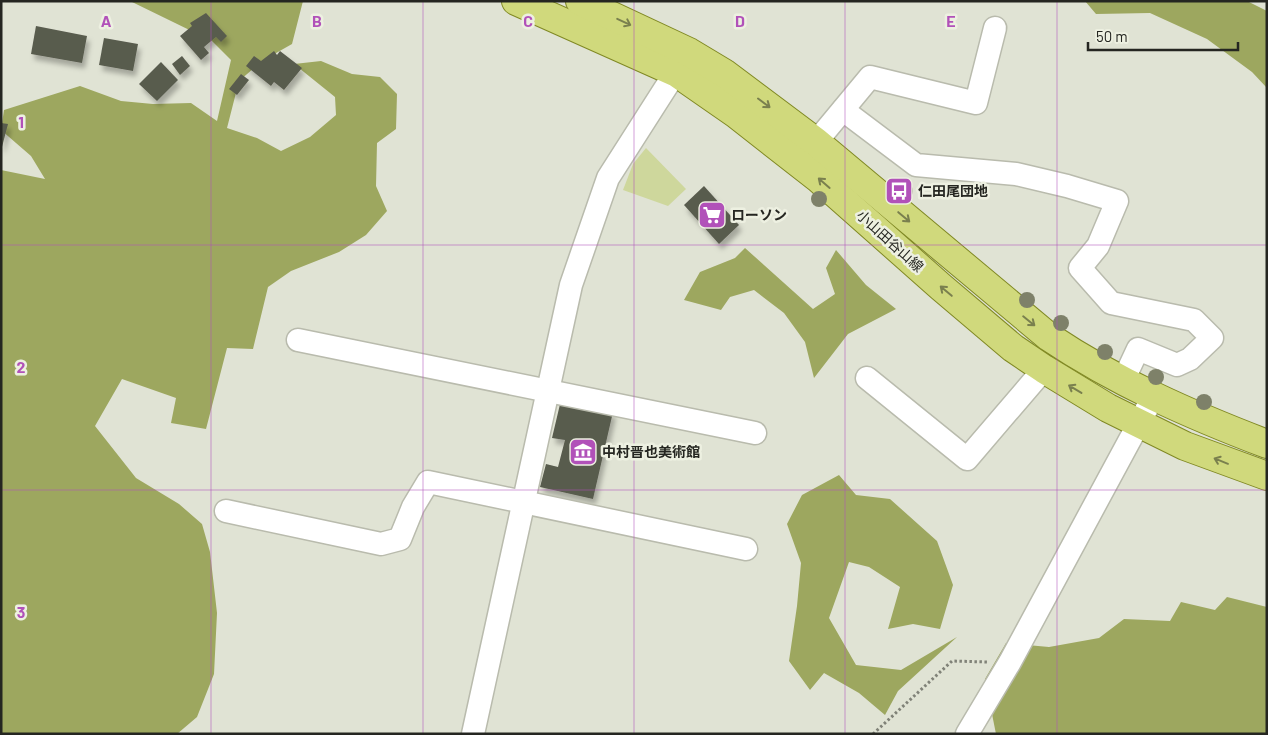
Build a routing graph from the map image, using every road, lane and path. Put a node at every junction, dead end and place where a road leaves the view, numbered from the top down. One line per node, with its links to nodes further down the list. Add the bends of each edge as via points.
1 (516, 1): 4 (main road, 小山田谷山線)
2 (580, 1): 4 (main road, 小山田谷山線, one-way to 4)
3 (995, 28): 5 (street, via 976,104 870,77)
4 (682, 62): 6 (main road, 小山田谷山線, one-way to 6, via 724,72); 8 (main road, 小山田谷山線, one-way to 4, via 941,287 812,173 736,114); 11 (street, via 608,178 570,285)
5 (843, 110): 6 (street); 10 (street, via 916,165 1016,174 1117,201 1098,246 1080,268 1110,303 1194,320 1212,338 1190,359 1177,365 1138,349)
6 (816, 142): 10 (main road, 小山田谷山線, one-way to 10, via 1049,337)
7 (298, 340): 11 (street)
8 (1044, 370): 9 (street, via 967,459); 13 (main road, 小山田谷山線, one-way to 8)
9 (867, 378)
10 (1123, 381): 12 (main road, 小山田谷山線)
11 (547, 389): 14 (street); 17 (street)
12 (1153, 397): 13 (street); 15 (main road, 小山田谷山線)
13 (1140, 424): 16 (main road, 小山田谷山線, one-way to 13, via 1218,460); 20 (street)
14 (755, 433)
15 (1267, 444)
16 (1267, 476)
17 (522, 502): 18 (street, via 428,482 400,538 381,544); 19 (street); 21 (street)
18 (226, 511)
19 (746, 549)
20 (1010, 662): 22 (path, via 952,661); 23 (street)
21 (473, 734)
22 (873, 734)
23 (967, 734)

